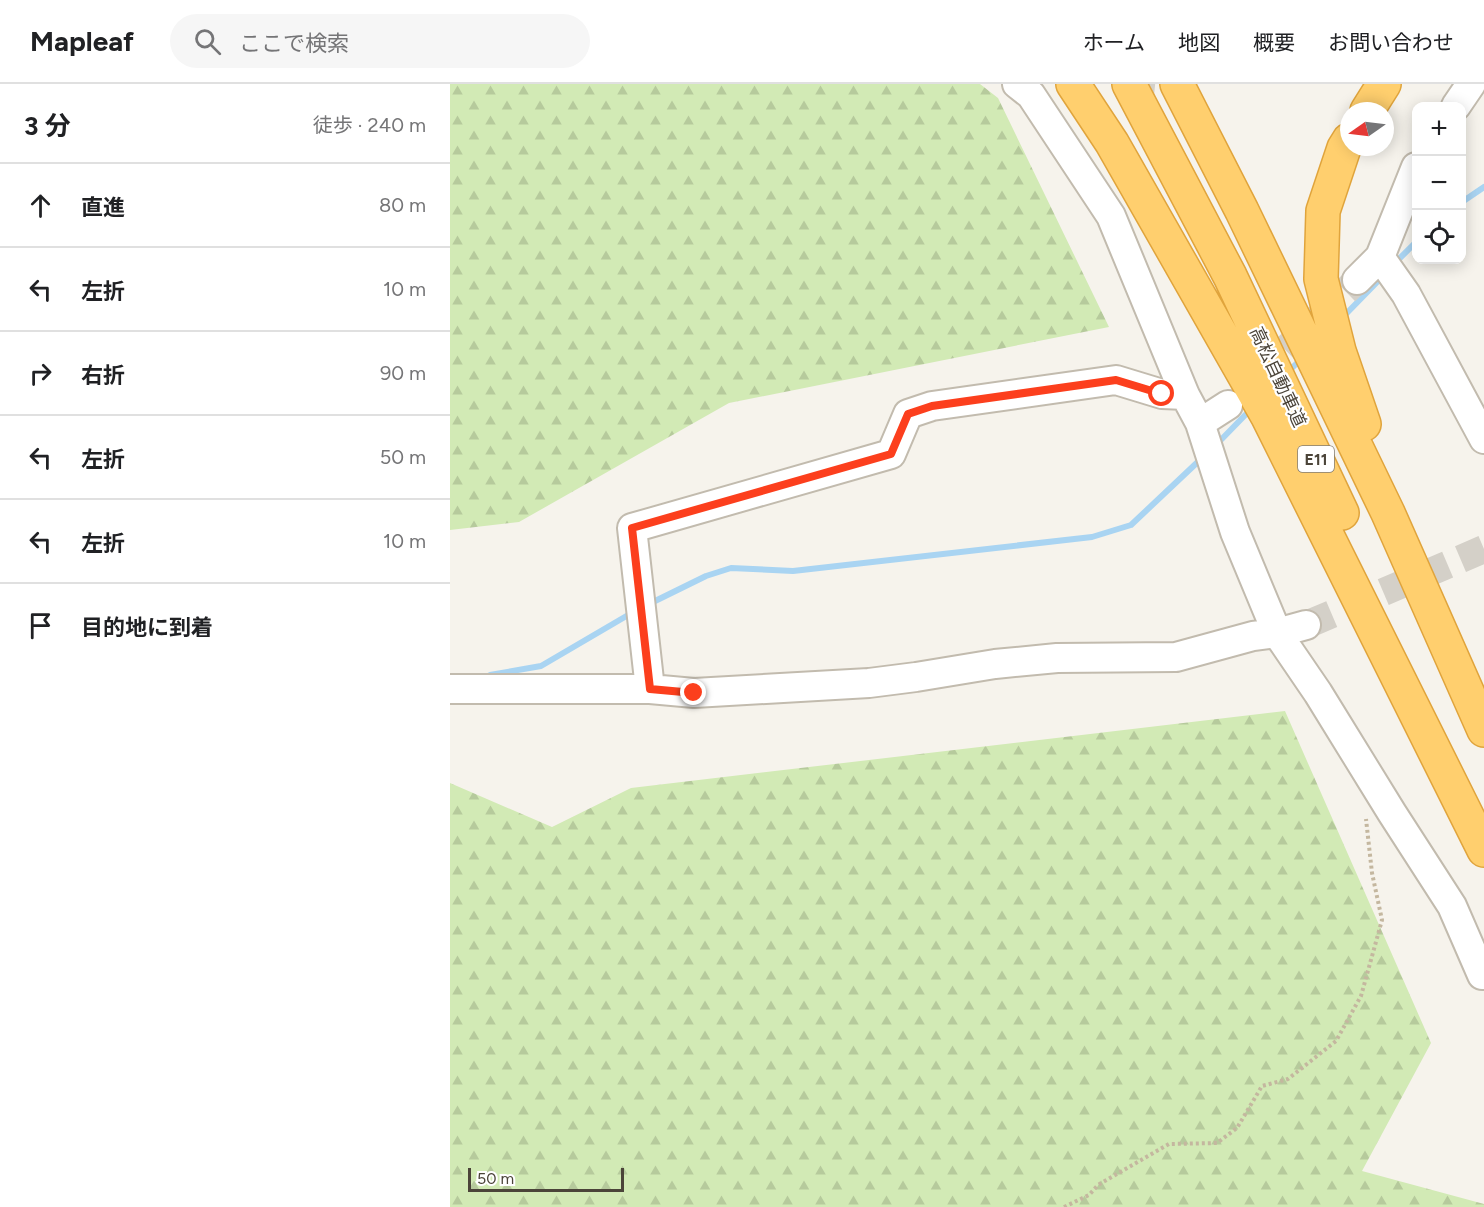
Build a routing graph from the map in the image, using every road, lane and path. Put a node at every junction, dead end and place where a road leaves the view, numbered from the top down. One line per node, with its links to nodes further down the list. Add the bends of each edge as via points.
1 (1017, 84): 13 (street, via 1031,95 1111,216)
2 (1073, 84): 25 (highway, via 1112,143 1267,415)
3 (1129, 84): 24 (highway, 高松自動車道 / E11, via 1230,276 1355,541)
4 (1177, 84): 17 (highway, E11)
5 (1384, 84): 7 (highway)
6 (1471, 84): 8 (street)
7 (1373, 102)
8 (1459, 102)
9 (1341, 156): 17 (highway, via 1323,211 1321,279)
10 (1412, 177): 11 (street)
11 (1380, 257): 12 (street); 16 (street, via 1406,294)
12 (1357, 280)
13 (1185, 395): 15 (street); 21 (street, via 1162,394 1116,380 932,406 908,414 891,454 632,528)
14 (1228, 405): 15 (street)
15 (1200, 423): 19 (street, via 1234,532)
16 (1484, 439)
17 (1388, 513): 22 (highway, E11)
18 (1306, 625): 19 (street)
19 (1277, 633): 21 (street, via 1176,657 1057,658 869,682 694,693); 26 (street, via 1452,906)
20 (450, 689): 21 (street)
21 (650, 689)
22 (1484, 730)
23 (1366, 816): 27 (path, via 1382,920 1360,996 1336,1041 1288,1079 1262,1086 1237,1128 1217,1143 1169,1144)
24 (1484, 842)
25 (1484, 850)
26 (1482, 975)
27 (1064, 1207)

